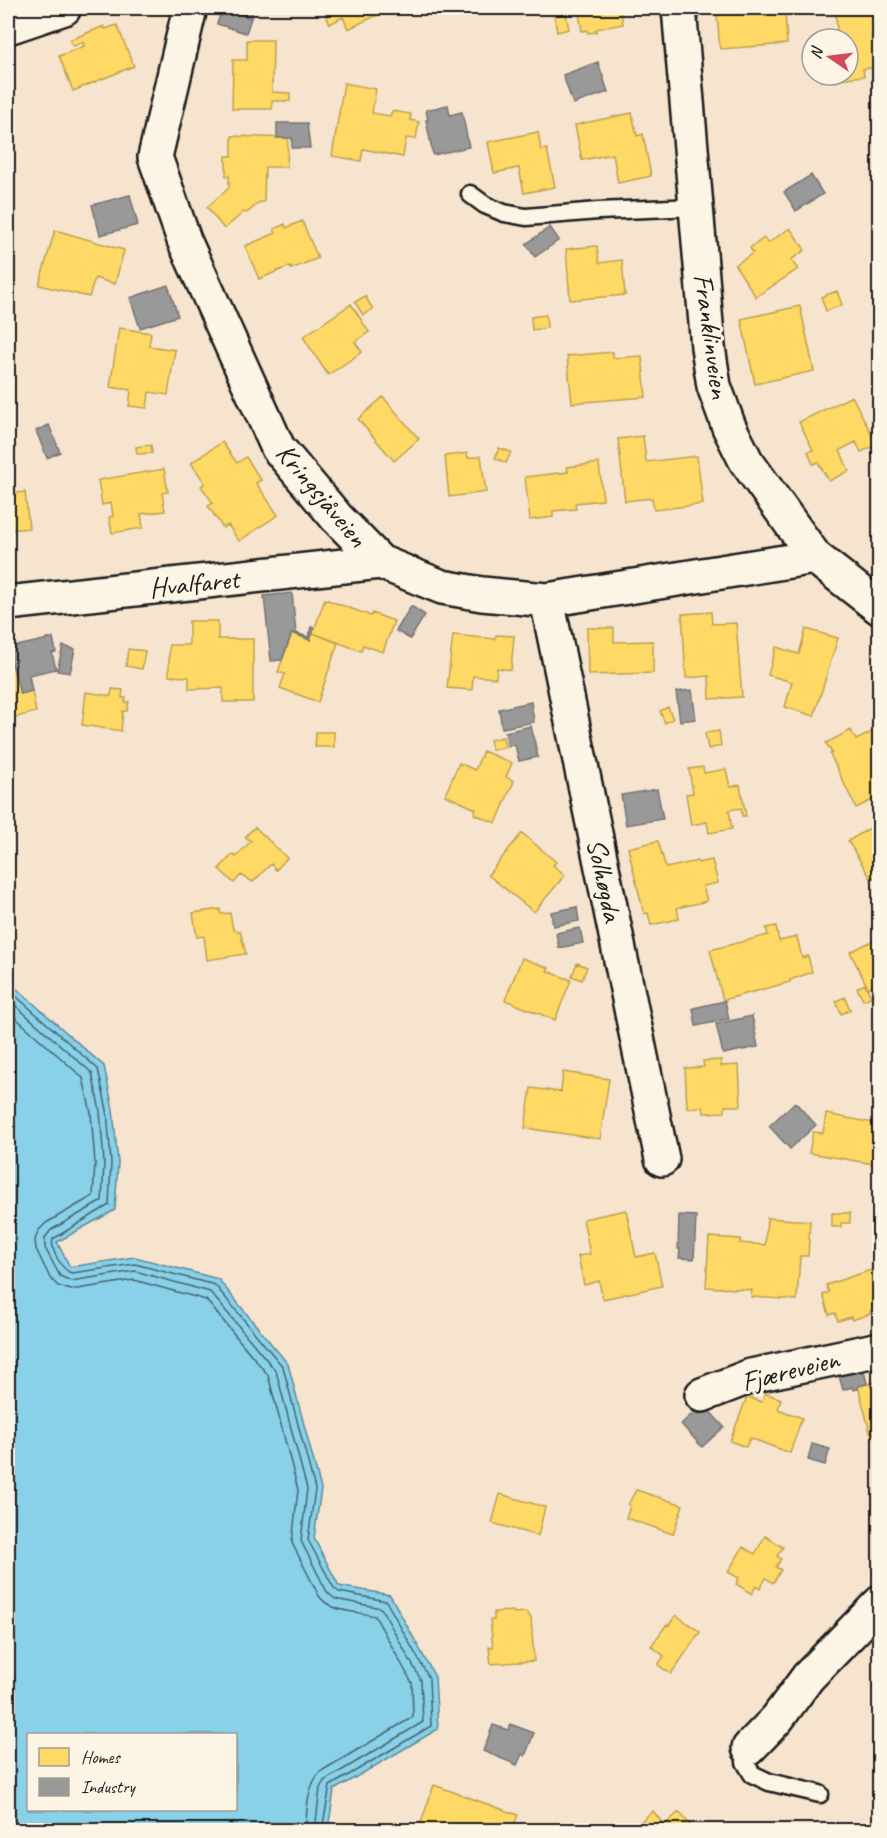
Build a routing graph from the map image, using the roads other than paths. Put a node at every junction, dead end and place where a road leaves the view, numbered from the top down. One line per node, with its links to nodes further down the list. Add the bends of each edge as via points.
1 (64, 8): 4 (street)
2 (190, 8): 8 (street, Kringsjåveien, via 155,157 184,240 278,448)
3 (679, 8): 6 (street, Franklinveien)
4 (8, 27)
5 (470, 194): 6 (lane, via 485,206 526,218)
6 (696, 207): 7 (street, Franklinveien, via 714,386 746,461)
7 (815, 557): 9 (street, Kringsjåveien); 11 (street, Franklinveien)
8 (380, 562): 9 (street, Kringsjåveien, via 442,587); 10 (street, Hvalfaret)
9 (548, 600): 12 (street, Solhøgda)
10 (8, 603)
11 (879, 608)
12 (662, 1159)
13 (879, 1349): 14 (street, Fjæreveien, via 751,1376)
14 (702, 1395)
15 (879, 1603): 16 (street, via 808,1677)
16 (750, 1748): 17 (lane, via 745,1762 752,1774)
17 (820, 1794)

